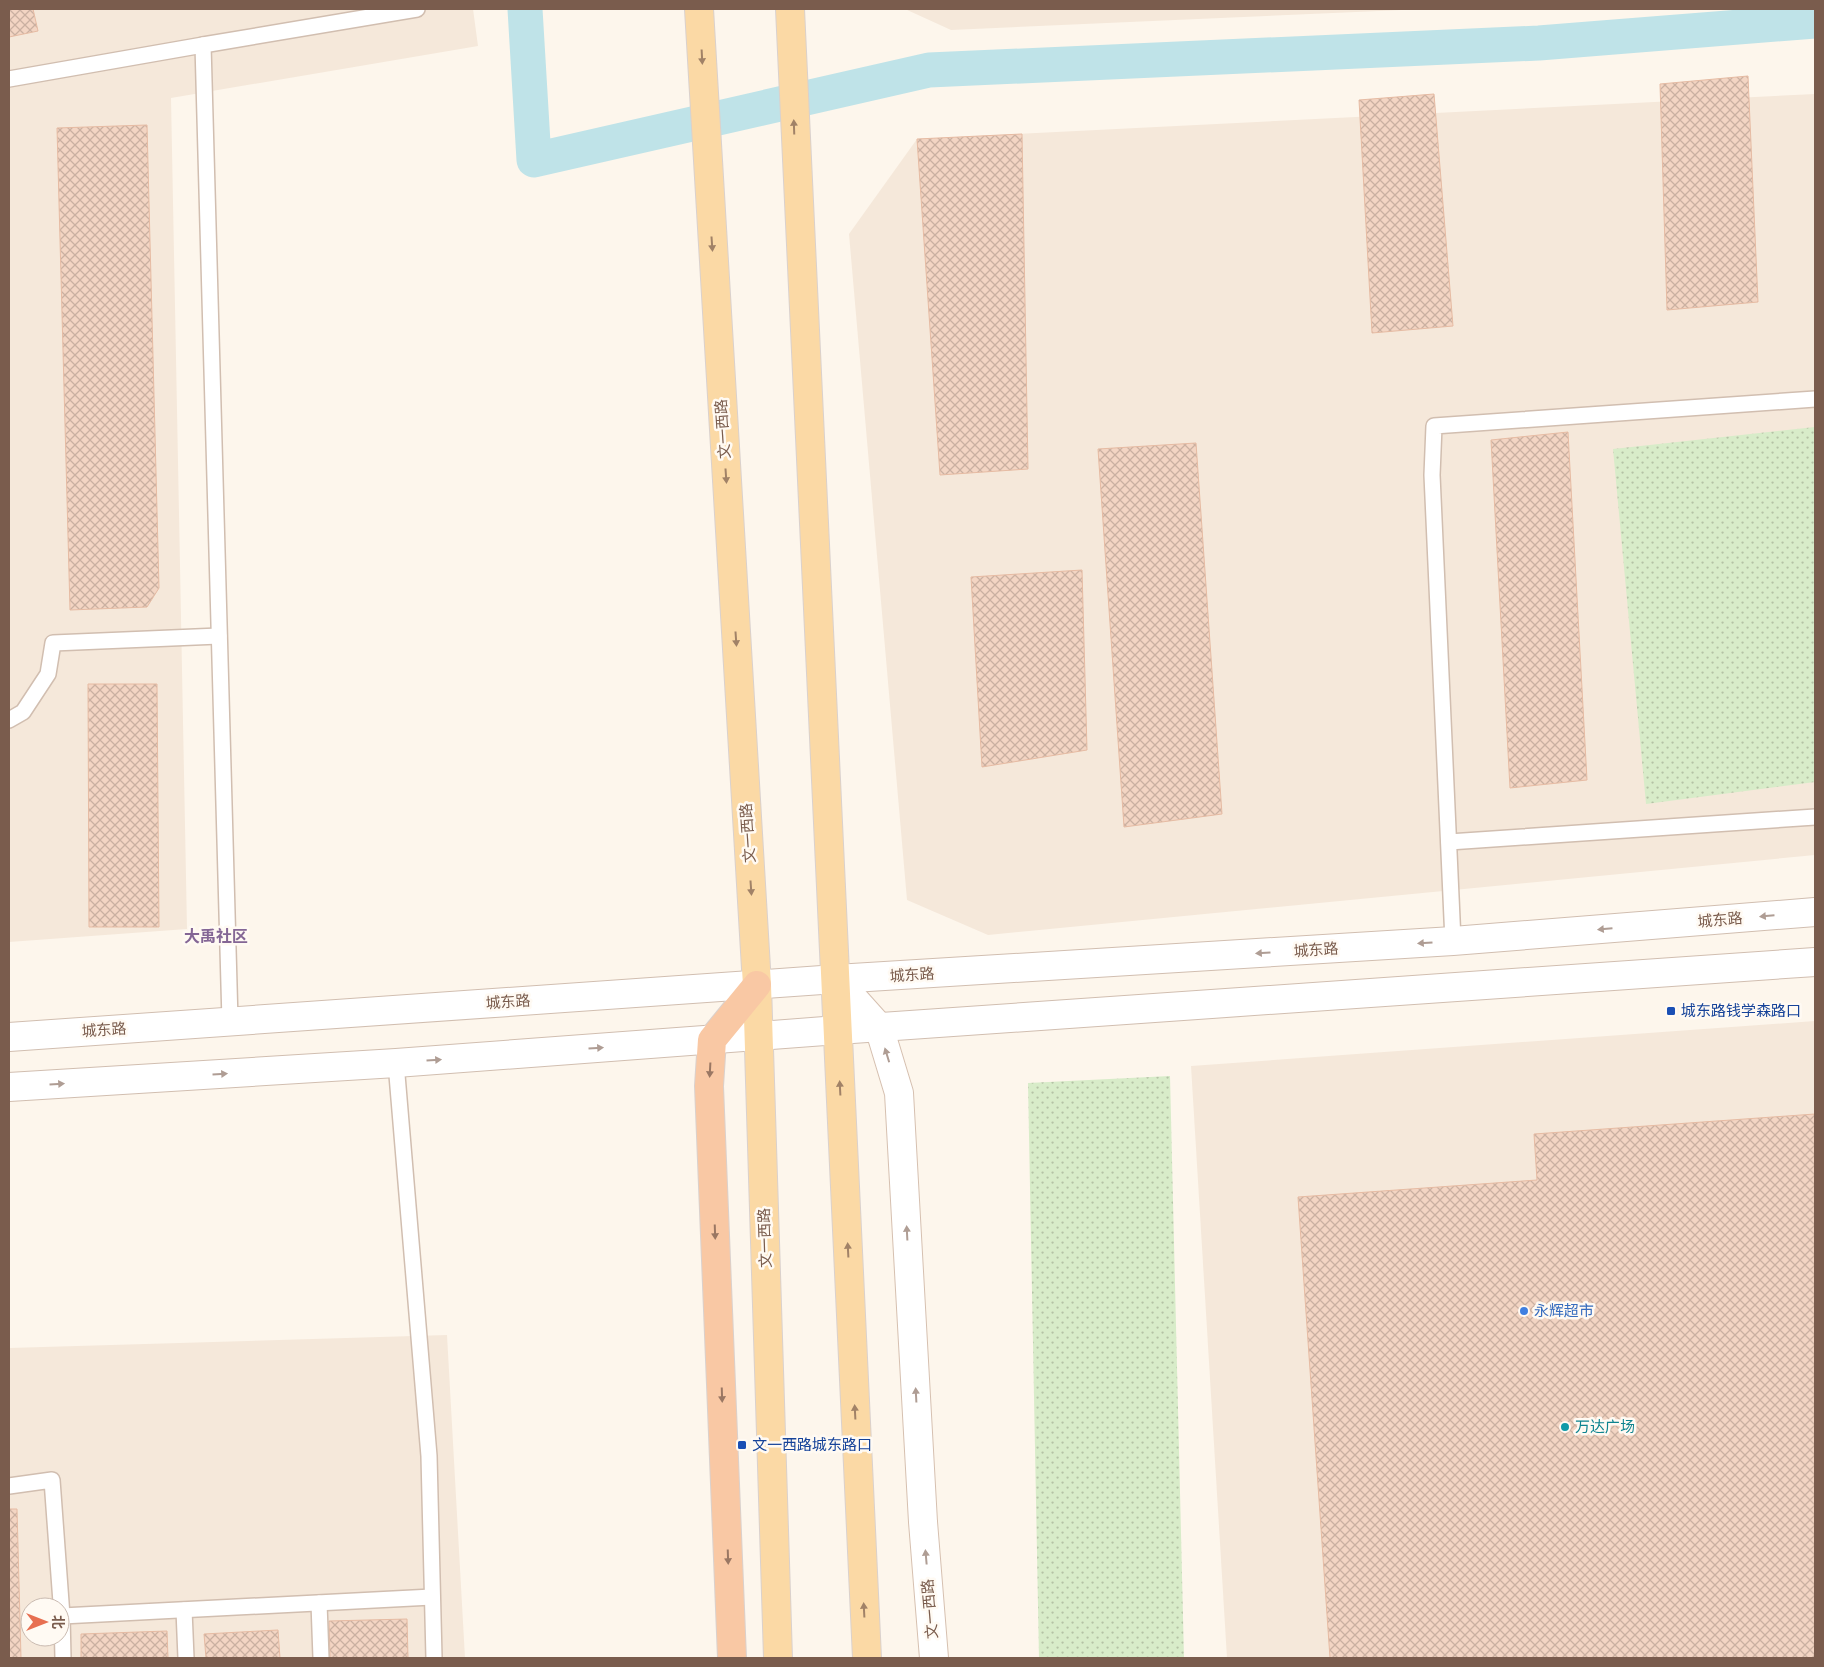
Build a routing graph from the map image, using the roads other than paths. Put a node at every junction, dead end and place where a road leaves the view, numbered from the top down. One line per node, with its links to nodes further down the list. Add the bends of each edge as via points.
1 (417, 9): 4 (lane)
2 (699, 9): 15 (main road, 文一西路, one-way to 15)
3 (790, 9): 14 (main road, one-way to 3)
4 (203, 45): 5 (lane); 7 (lane)
5 (9, 79)
6 (1815, 400): 10 (lane, via 1434,426 1432,475)
7 (219, 636): 8 (lane, via 53,644 48,674 23,712); 16 (lane)
8 (9, 720)
9 (1815, 817): 10 (lane)
10 (1449, 842): 12 (lane)
11 (1815, 912): 12 (street, 城东路, one-way to 12)
12 (1453, 941): 14 (street, 城东路, one-way to 14)
13 (1815, 962): 17 (street)
14 (836, 979): 15 (street, 城东路); 17 (street, 文一西路); 18 (main road)
15 (757, 985): 16 (street, 城东路); 19 (main road, 文一西路); 21 (highway)
16 (230, 1020): 20 (street, 城东路)
17 (878, 1027): 18 (street); 36 (street, 文一西路, one-way to 17, via 922,1512 899,1093)
18 (838, 1030): 19 (street); 35 (main road, one-way to 18)
19 (758, 1036): 21 (street); 34 (main road, 文一西路)
20 (9, 1037)
21 (712, 1040): 22 (street, one-way to 21); 33 (highway, one-way to 33, via 709,1086)
22 (396, 1063): 23 (street, one-way to 22); 26 (lane, via 428,1456)
23 (9, 1087)
24 (9, 1486): 25 (lane, via 52,1480)
25 (61, 1597)
26 (432, 1597): 27 (lane); 32 (lane)
27 (319, 1603): 28 (lane); 31 (lane)
28 (184, 1610): 29 (lane); 30 (lane)
29 (70, 1616)
30 (186, 1658)
31 (321, 1658)
32 (434, 1658)
33 (732, 1658)
34 (778, 1658)
35 (867, 1658)
36 (934, 1658)

